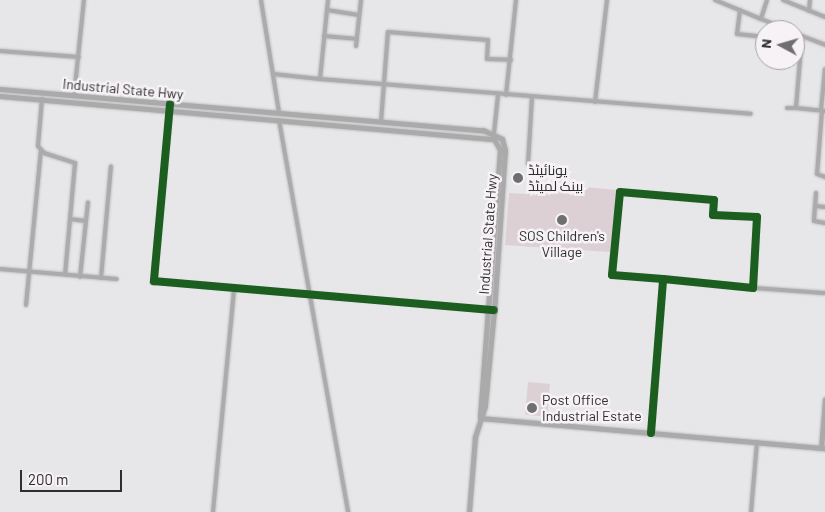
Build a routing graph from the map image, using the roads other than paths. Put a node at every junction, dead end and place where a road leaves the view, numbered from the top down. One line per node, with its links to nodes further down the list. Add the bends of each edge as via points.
1 (84, 0): 25 (street)
2 (261, 0): 29 (street)
3 (328, 0): 12 (street)
4 (361, 0): 15 (street)
5 (516, 0): 26 (street)
6 (607, 0): 39 (street)
7 (715, 0): 13 (street)
8 (768, 0): 17 (street)
9 (783, 0): 11 (street)
10 (810, 0): 14 (street)
11 (790, 1): 14 (street)
12 (327, 10): 15 (street); 18 (street)
13 (740, 10): 17 (street); 19 (street, via 737,34)
14 (809, 11): 16 (street)
15 (360, 15): 21 (street)
16 (825, 17)
17 (760, 19)
18 (324, 36): 21 (street); 30 (street)
19 (755, 36)
20 (805, 37): 22 (street)
21 (357, 39): 23 (street)
22 (825, 45)
23 (356, 46)
24 (0, 51): 25 (street)
25 (79, 57): 36 (street)
26 (511, 60): 31 (street, via 487,59 488,40 388,32); 34 (street)
27 (825, 69): 44 (street)
28 (799, 70): 42 (street)
29 (273, 74): 30 (street); 45 (street)
30 (320, 79): 31 (street)
31 (384, 85): 33 (street); 51 (street)
32 (0, 90): 36 (main road, Industrial State Hwy)
33 (498, 94): 34 (street); 52 (street)
34 (506, 95): 37 (street)
35 (0, 96): 38 (main road, Industrial State Hwy)
36 (74, 96): 40 (main road, Industrial State Hwy)
37 (532, 97): 39 (street); 54 (street)
38 (42, 99): 40 (main road, Industrial State Hwy); 53 (street, via 36,142)
39 (595, 102): 46 (street)
40 (170, 107): 43 (main road, Industrial State Hwy); 48 (main road, Industrial State Hwy); 71 (street, via 154,281)
41 (787, 108): 42 (street)
42 (796, 108): 44 (street)
43 (247, 110): 45 (main road, Industrial State Hwy); 48 (main road)
44 (823, 111): 56 (street, via 817,174)
45 (279, 113): 47 (main road, Industrial State Hwy)
46 (751, 114)
47 (310, 116): 50 (main road); 51 (main road, Industrial State Hwy)
48 (247, 117): 49 (main road, Industrial State Hwy)
49 (279, 120): 50 (main road, Industrial State Hwy); 74 (street)
50 (309, 122): 76 (main road, Industrial State Hwy, via 492,138 498,142)
51 (381, 122): 52 (main road, Industrial State Hwy)
52 (494, 133): 76 (main road, Industrial State Hwy, via 502,139 505,150)
53 (41, 150): 61 (street, via 75,161); 65 (street)
54 (528, 164)
55 (111, 166): 68 (street)
56 (825, 178)
57 (816, 193): 59 (street)
58 (88, 202): 62 (street)
59 (815, 206): 60 (street); 63 (street, via 814,221)
60 (825, 207)
61 (70, 219): 62 (street); 66 (street)
62 (86, 221): 67 (street)
63 (825, 222)
64 (0, 268): 65 (street)
65 (29, 272): 66 (street); 75 (street)
66 (64, 275): 67 (street)
67 (80, 277): 68 (street)
68 (101, 278): 69 (street)
69 (117, 279)
70 (663, 280): 72 (street); 72 (street, via 612,275 620,192 714,200 713,215 757,216); 79 (street)
71 (234, 288): 74 (street); 82 (street)
72 (753, 288): 73 (street)
73 (825, 293)
74 (307, 294): 76 (street); 83 (street)
75 (26, 305)
76 (492, 310): 78 (main road, Industrial State Hwy)
77 (825, 399): 81 (main road)
78 (480, 418): 79 (main road); 84 (main road, Industrial State Hwy)
79 (651, 433): 80 (main road)
80 (756, 442): 81 (main road); 85 (street)
81 (823, 448)
82 (213, 512)
83 (348, 512)
84 (469, 512)
85 (751, 512)

